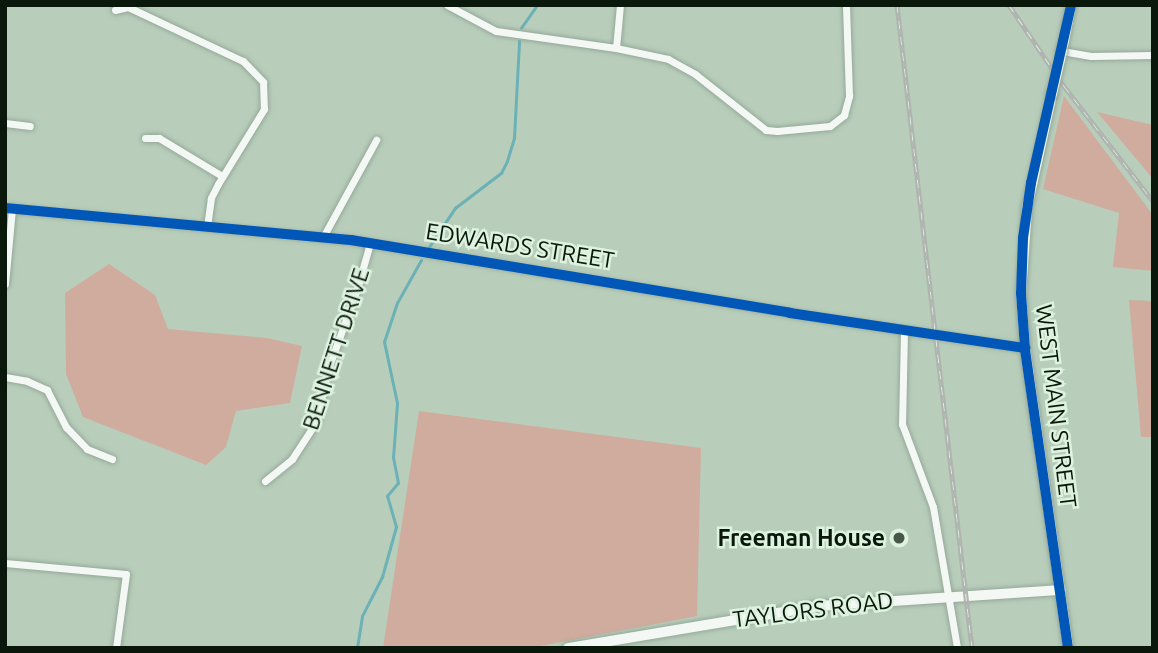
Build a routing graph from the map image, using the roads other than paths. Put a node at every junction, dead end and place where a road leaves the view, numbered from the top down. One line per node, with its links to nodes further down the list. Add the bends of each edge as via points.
1 (620, 5): 6 (street)
2 (846, 5): 6 (street, via 848,103 840,119 824,127 766,130 681,65)
3 (1071, 5): 7 (street, WEST MAIN STREET)
4 (451, 6): 6 (street, via 496,31)
5 (116, 10): 13 (street, via 128,7 243,61 263,82 264,109 259,122)
6 (616, 48)
7 (1062, 51): 8 (street, via 1091,56); 20 (street, WEST MAIN STREET, bridge, via 1023,238)
8 (1153, 55)
9 (5, 123): 10 (street)
10 (30, 127)
11 (145, 138): 13 (street, via 159,138)
12 (376, 140): 16 (street)
13 (222, 176): 15 (street, via 211,198)
14 (9, 208): 15 (street, EDWARDS STREET); 18 (street)
15 (207, 226): 16 (street, EDWARDS STREET)
16 (323, 237): 17 (street, EDWARDS STREET)
17 (370, 243): 19 (street, EDWARDS STREET); 23 (street, BENNETT DRIVE, via 328,369 316,422 292,459)
18 (5, 284)
19 (904, 331): 20 (street, EDWARDS STREET); 26 (street, via 902,424 933,507)
20 (1025, 348): 25 (street, WEST MAIN STREET)
21 (5, 377): 22 (street, via 47,390 66,427 87,449)
22 (112, 459)
23 (265, 481)
24 (5, 563): 27 (street, via 126,574)
25 (1060, 590): 26 (street, TAYLORS ROAD); 30 (street, WEST MAIN STREET)
26 (946, 596): 28 (street, TAYLORS ROAD, via 777,611); 29 (street)
27 (116, 648)
28 (568, 648)
29 (957, 648)
30 (1069, 648)

